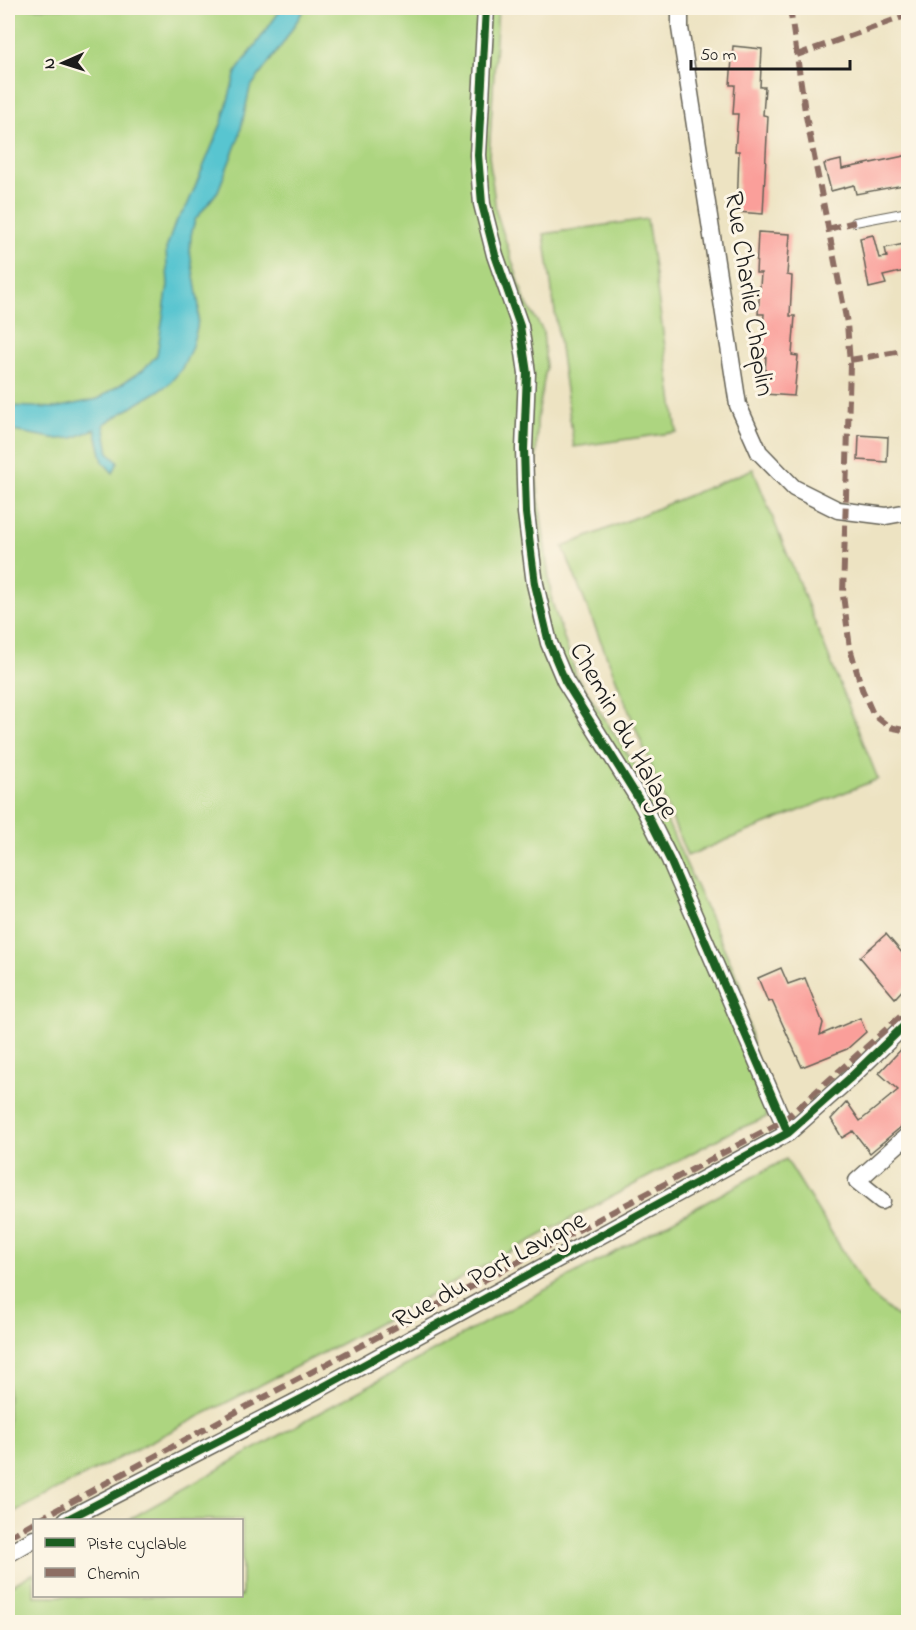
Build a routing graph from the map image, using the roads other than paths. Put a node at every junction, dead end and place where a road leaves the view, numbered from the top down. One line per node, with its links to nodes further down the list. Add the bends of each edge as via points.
1 (486, 8): 7 (street, Chemin du Halage, via 478,155 482,204 520,326 527,373 525,513 535,584 549,643 565,681 643,806 670,860)
2 (680, 8): 5 (street, Rue Charlie Chaplin, via 738,405 759,452 794,488 838,510 886,516)
3 (909, 212): 4 (lane)
4 (855, 222)
5 (909, 512)
6 (909, 1022): 7 (street, Rue du Port Lavigne)
7 (788, 1133): 10 (street, Rue du Port Lavigne, via 303,1398)
8 (909, 1135): 9 (street, via 857,1181)
9 (882, 1201)
10 (70, 1519)
11 (33, 1540): 12 (street)
12 (8, 1554)

